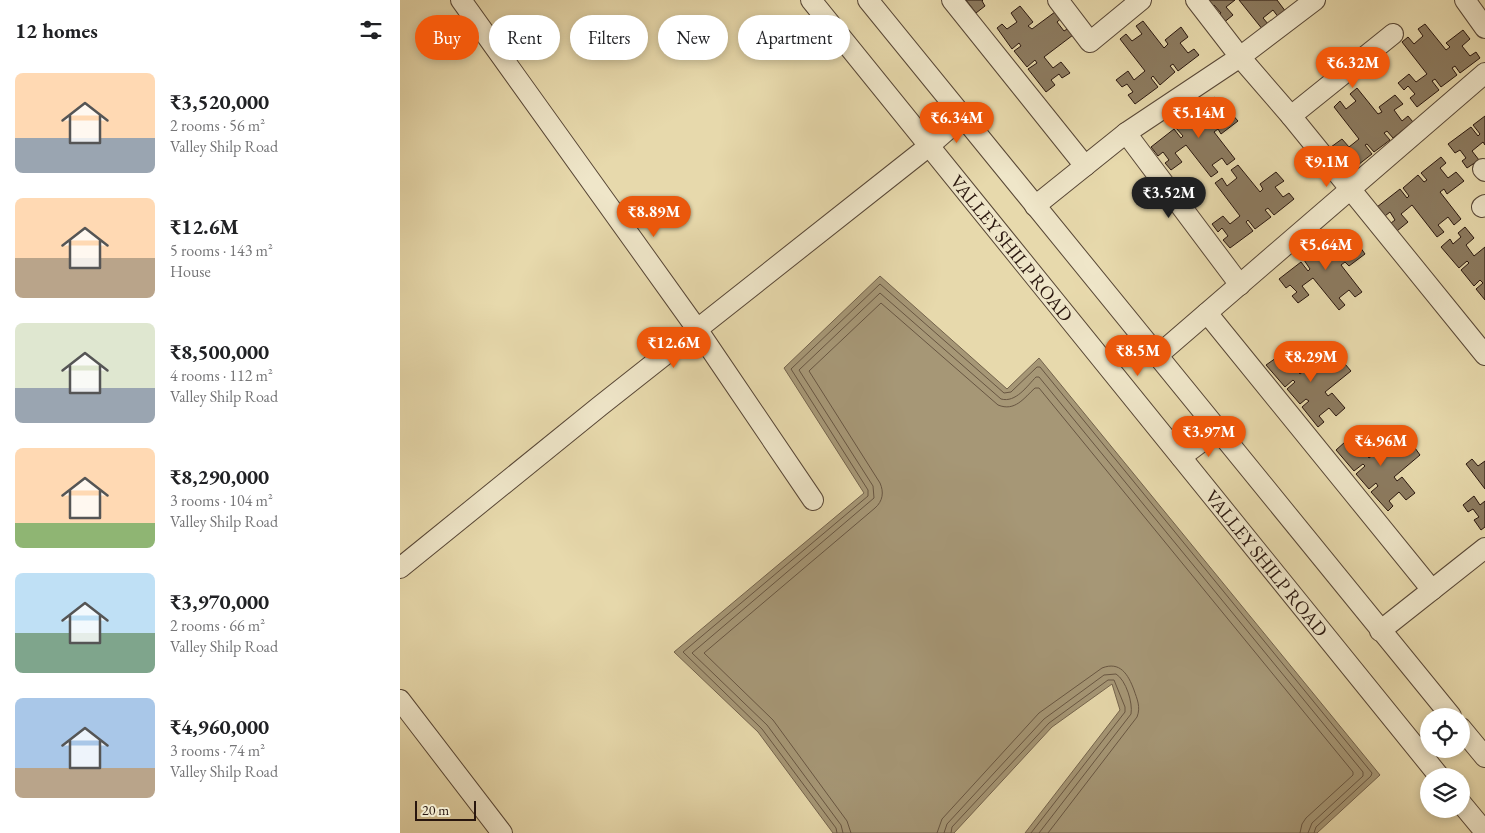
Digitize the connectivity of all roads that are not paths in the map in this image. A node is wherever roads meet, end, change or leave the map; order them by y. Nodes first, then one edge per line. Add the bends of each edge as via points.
1 (461, 0) edge
2 (811, 0) edge
3 (868, 0) edge
4 (952, 0) edge
5 (1058, 0) edge
6 (1140, 0) edge
7 (1196, 0) edge
8 (1315, 0) edge
9 (1465, 0) edge
10 (1485, 28) edge
11 (1393, 34) dead end
12 (1240, 57) junction
13 (1485, 73) edge
14 (962, 116) junction
15 (1291, 116) junction
16 (1126, 133) junction
17 (929, 146) junction
18 (1085, 166) junction
19 (1351, 190) junction
20 (1035, 206) junction
21 (1240, 285) junction
22 (1207, 313) junction
23 (697, 329) junction
24 (1157, 356) junction
25 (1485, 356) edge
26 (1217, 430) junction
27 (1181, 458) junction
28 (813, 500) dead end
29 (1485, 548) edge
30 (400, 568) edge
31 (1432, 590) junction
32 (1380, 631) junction
33 (400, 700) edge
34 (1445, 708) edge
35 (1470, 739) edge
36 (1485, 757) edge
37 (1433, 768) edge
38 (1470, 814) edge
39 (1485, 832) edge
40 (502, 833) edge

1 - 23 street
2 - 17 street, VALLEY SHILP ROAD
3 - 14 street
4 - 18 street
5 - 6 street via 1090,42
7 - 12 street
8 - 12 street
9 - 10 street
11 - 15 street
12 - 15 street
12 - 16 street
13 - 19 street
14 - 17 street
14 - 20 street
15 - 19 street
16 - 18 street
16 - 21 street
17 - 23 street
17 - 27 street, VALLEY SHILP ROAD
18 - 20 street
19 - 21 street
19 - 25 street
20 - 24 street
21 - 22 street
22 - 24 street
22 - 31 street
23 - 28 street
23 - 30 street
24 - 26 street
26 - 27 street
26 - 32 street
27 - 37 street, VALLEY SHILP ROAD
29 - 31 street
31 - 32 street
32 - 34 street
33 - 40 street
35 - 36 street
38 - 39 street

